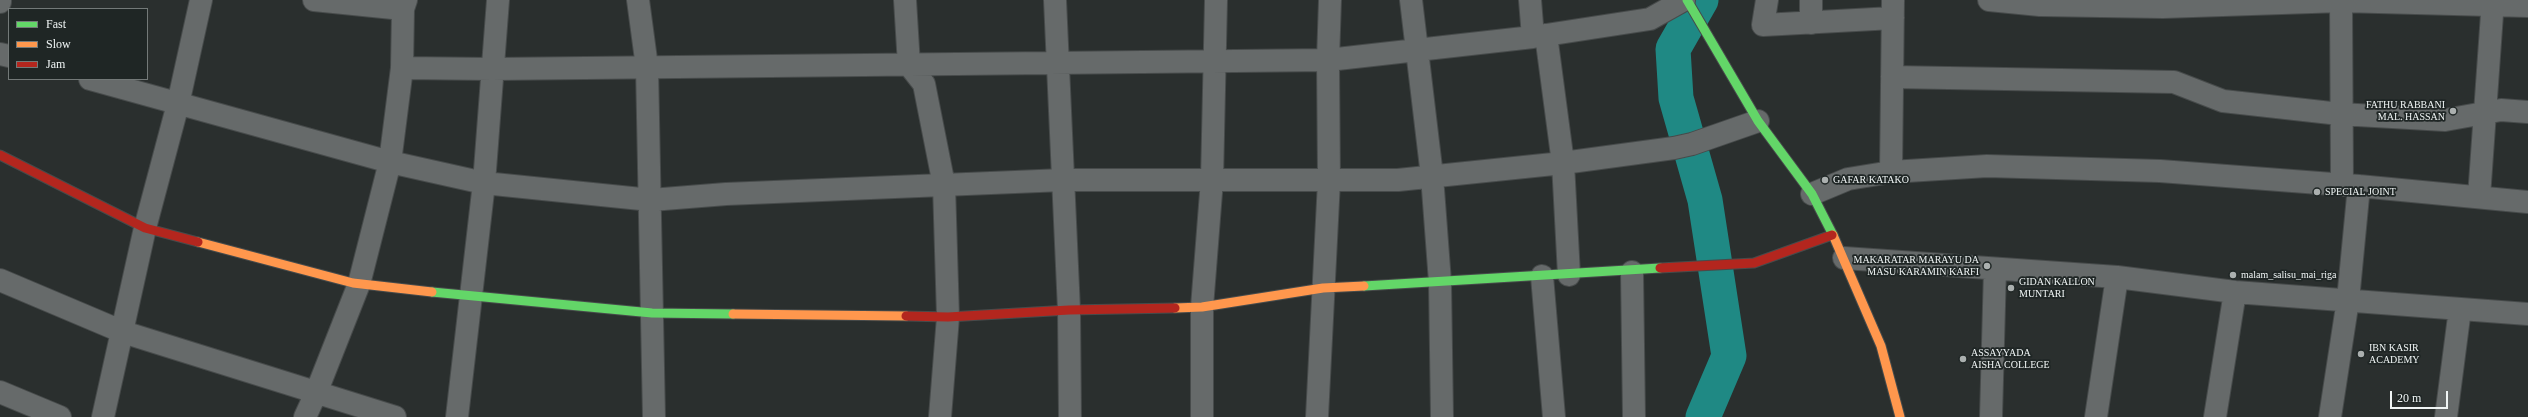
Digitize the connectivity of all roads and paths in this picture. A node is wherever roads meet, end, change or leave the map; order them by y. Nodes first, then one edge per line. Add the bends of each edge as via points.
1 (201, 0) edge
2 (314, 0) edge
3 (498, 0) edge
4 (638, 0) edge
5 (905, 0) edge
6 (1055, 0) edge
7 (1216, 0) edge
8 (1330, 0) edge
9 (1411, 0) edge
10 (1530, 0) edge
11 (1767, 0) edge
12 (1811, 0) edge
13 (1989, 0) edge
14 (2341, 1) edge
15 (2493, 2) edge
16 (404, 5) edge
17 (1689, 5) edge
18 (2528, 6) edge
19 (1893, 9) edge
20 (1811, 23) junction
21 (1540, 36) junction
22 (1417, 50) junction
23 (1328, 60) junction
24 (1216, 61) junction
25 (1057, 63) junction
26 (909, 65) junction
27 (647, 67) junction
28 (402, 68) junction
29 (492, 69) junction
30 (1892, 77) junction
31 (94, 80) edge
32 (178, 104) junction
33 (2528, 112) edge
34 (2485, 113) junction
35 (2340, 114) junction
36 (1758, 121) junction
37 (0, 155) edge
38 (390, 162) junction
39 (1563, 163) junction
40 (1891, 172) junction
41 (1432, 176) junction
42 (1063, 180) junction
43 (1212, 180) junction
44 (1329, 181) junction
45 (484, 183) junction
46 (944, 185) junction
47 (2350, 185) junction
48 (1812, 194) junction
49 (2479, 197) junction
50 (651, 200) junction
51 (2528, 202) edge
52 (145, 228) junction
53 (1832, 235) junction
54 (1844, 258) junction
55 (1995, 269) junction
56 (1632, 272) junction
57 (1569, 275) junction
58 (1542, 276) junction
59 (2117, 277) junction
60 (0, 280) edge
61 (1440, 282) junction
62 (359, 284) junction
63 (1323, 288) junction
64 (2235, 292) junction
65 (470, 296) junction
66 (2348, 300) junction
67 (1202, 307) junction
68 (2460, 309) junction
69 (1069, 310) junction
70 (652, 313) junction
71 (2528, 314) edge
72 (948, 317) junction
73 (123, 332) junction
74 (0, 392) edge
75 (316, 393) junction
76 (60, 417) edge
77 (103, 417) edge
78 (304, 417) edge
79 (395, 417) edge
80 (457, 417) edge
81 (654, 417) edge
82 (940, 417) edge
83 (1070, 417) edge
84 (1202, 417) edge
85 (1317, 417) edge
86 (1442, 417) edge
87 (1554, 417) edge
88 (1634, 417) edge
89 (1900, 417) edge
90 (1991, 417) edge
91 (2096, 417) edge
92 (2215, 417) edge
93 (2330, 417) edge
94 (2446, 417) edge

1 - 32 street
2 - 16 street
3 - 29 street
4 - 27 street
5 - 26 street
6 - 25 street
7 - 24 street
8 - 23 street
9 - 22 street
10 - 21 street
11 - 20 street via 1763,25
12 - 20 street
13 - 14 street via 2040,5 2164,7
14 - 15 street
14 - 35 street
15 - 18 street
15 - 34 street
16 - 28 street
17 - 21 street via 1650,19
17 - 36 street
19 - 20 street
19 - 30 street
21 - 22 street
21 - 39 street
22 - 23 street
22 - 41 street
23 - 24 street
23 - 44 street
24 - 25 street
24 - 43 street
25 - 26 street
25 - 42 street
26 - 27 street
26 - 46 street via 924,84
27 - 29 street
27 - 50 street
28 - 29 street
28 - 38 street
29 - 45 street
30 - 35 street via 2174,82 2223,101
30 - 40 street
31 - 32 street
32 - 38 street
32 - 52 street
33 - 34 street via 2501,110
34 - 35 street via 2445,120
34 - 49 street
35 - 47 street
36 - 39 street via 1683,146
36 - 48 street
37 - 52 street
38 - 45 street
38 - 62 street
39 - 41 street
39 - 57 street
40 - 47 street via 1987,166 2160,171
40 - 48 street via 1848,179
41 - 44 street via 1398,180
41 - 61 street
42 - 43 street
42 - 46 street
42 - 69 street
43 - 44 street
43 - 67 street
44 - 63 street
45 - 50 street
45 - 65 street
46 - 50 street via 726,194
46 - 72 street
47 - 49 street
47 - 66 street
48 - 53 street
49 - 51 street
50 - 70 street
52 - 62 street
52 - 73 street
53 - 54 street
53 - 56 street via 1754,263
54 - 55 street
54 - 89 street via 1881,346
55 - 59 street
55 - 90 street
56 - 57 street
56 - 88 street
57 - 58 street
58 - 61 street
58 - 87 street
59 - 64 street
59 - 91 street
60 - 73 street
61 - 63 street
61 - 86 street
62 - 65 street
62 - 75 street
63 - 67 street
63 - 85 street
64 - 66 street
64 - 92 street
65 - 70 street
65 - 80 street
66 - 68 street
66 - 93 street
67 - 69 street
67 - 84 street
68 - 71 street
68 - 94 street
69 - 72 street
69 - 83 street
70 - 72 street
70 - 81 street
72 - 82 street
73 - 75 street
73 - 77 street
74 - 76 street
75 - 78 street
75 - 79 street

